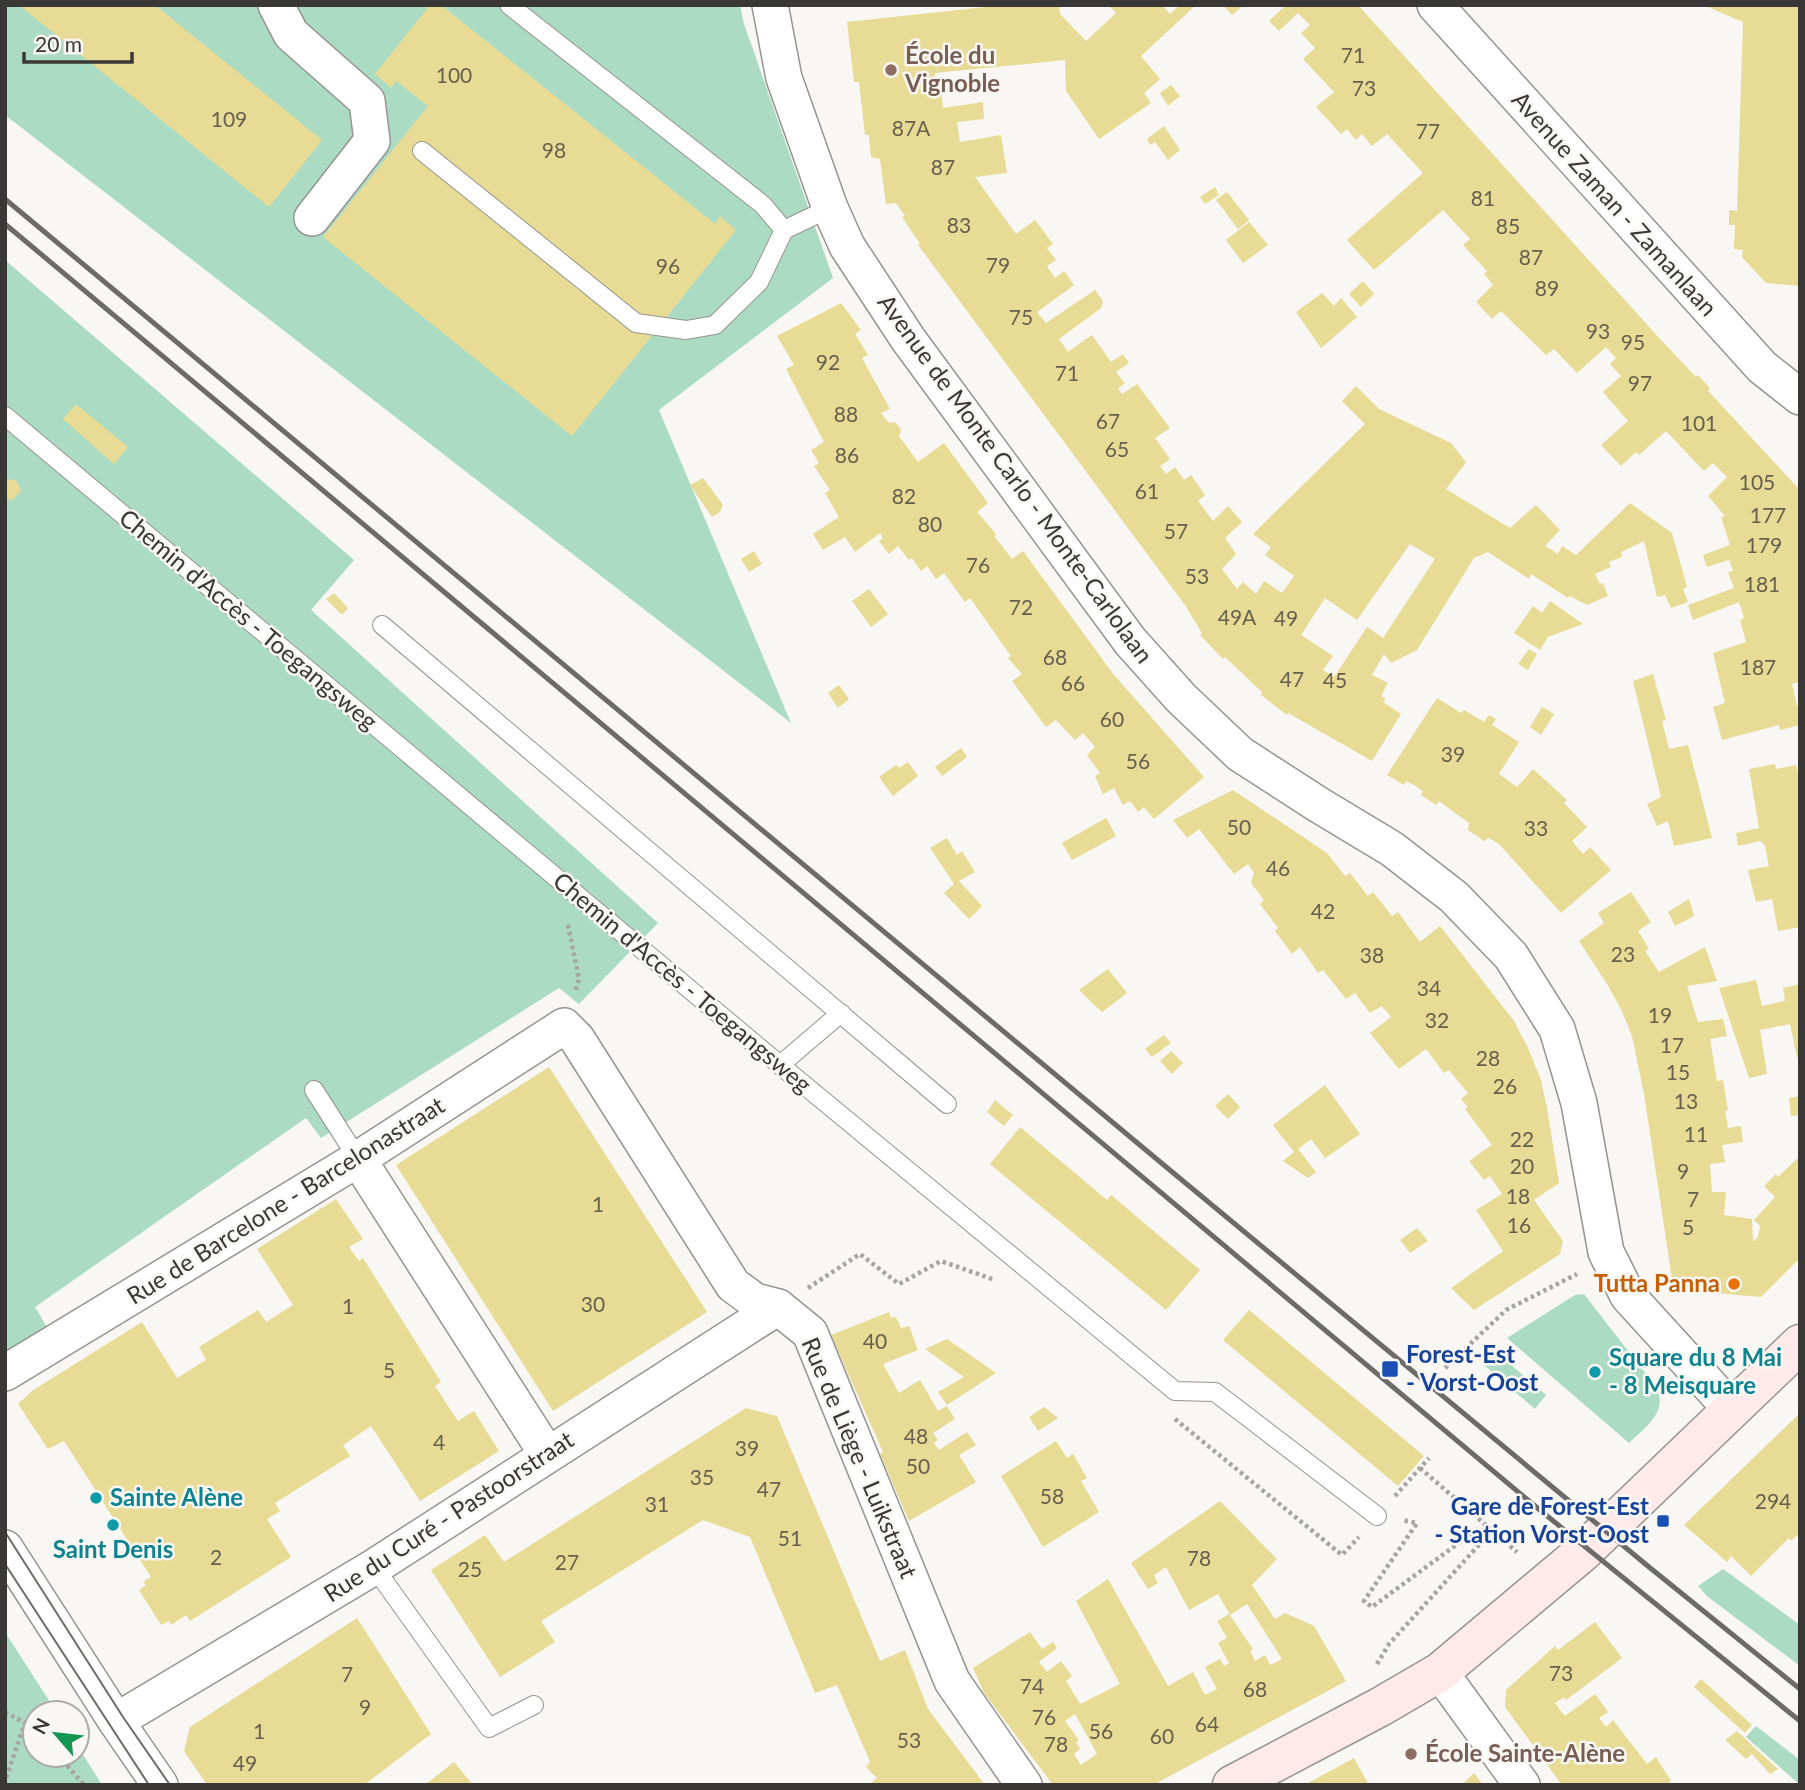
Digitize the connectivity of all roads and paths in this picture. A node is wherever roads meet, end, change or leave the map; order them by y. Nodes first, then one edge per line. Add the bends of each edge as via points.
1 (276, 5) edge
2 (509, 5) edge
3 (770, 5) edge
4 (1435, 5) edge
5 (422, 151) dead end
6 (830, 208) junction
7 (312, 218) dead end
8 (783, 230) junction
9 (1800, 397) edge
10 (5, 416) edge
11 (382, 625) dead end
12 (568, 922) dead end
13 (841, 1013) junction
14 (564, 1026) junction
15 (779, 1065) junction
16 (314, 1090) dead end
17 (947, 1104) dead end
18 (358, 1159) junction
19 (1606, 1252) junction
20 (1000, 1281) dead end
21 (778, 1307) junction
22 (1800, 1344) edge
23 (1445, 1368) dead end
24 (5, 1373) edge
25 (1731, 1410) junction
26 (1171, 1416) dead end
27 (547, 1454) junction
28 (1429, 1458) dead end
29 (1420, 1468) junction
30 (1377, 1516) junction
31 (5, 1548) edge
32 (1517, 1552) dead end
33 (374, 1567) junction
34 (1440, 1672) junction
35 (1371, 1673) dead end
36 (534, 1705) dead end
37 (5, 1712) edge
38 (21, 1721) edge
39 (116, 1721) junction
40 (21, 1735) edge
41 (70, 1769) edge
42 (5, 1781) edge
43 (83, 1785) edge
44 (160, 1785) edge
45 (1024, 1785) edge
46 (1232, 1785) edge
47 (1522, 1785) edge

1 - 7 street via 291,34 367,101 372,141
2 - 8 lane via 763,205
3 - 6 street, Avenue de Monte Carlo - Monte-Carlolaan via 784,78
4 - 9 street, Avenue Zaman - Zamanlaan via 1762,367
5 - 8 lane via 636,323 686,330 715,325 759,282
6 - 8 lane
6 - 19 street, Avenue de Monte Carlo - Monte-Carlolaan via 848,246 908,339 1129,641 1240,754 1392,849 1454,897 1511,957 1557,1029 1579,1103
10 - 15 lane, Chemin d'Accès - Toegangsweg
11 - 13 lane
12 - 14 path via 579,979
13 - 15 lane
13 - 17 lane
14 - 18 street, Rue de Barcelone - Barcelonastraat
14 - 21 street, Rue de Liège - Luikstraat via 577,1039 733,1285 755,1301
15 - 30 lane, Chemin d'Accès - Toegangsweg via 1175,1391 1215,1392
16 - 18 lane
18 - 24 street, Rue de Barcelone - Barcelonastraat
18 - 27 street
19 - 23 path via 1580,1272 1506,1310
19 - 25 street, Avenue de Monte Carlo - Monte-Carlolaan via 1628,1296
20 - 21 path via 942,1261 899,1284 860,1254
21 - 27 street, Rue du Curé - Pastoorstraat
21 - 45 street, Rue de Liège - Luikstraat via 810,1333 952,1681
22 - 25 street
25 - 34 street via 1583,1552
26 - 30 path via 1342,1555
27 - 33 street, Rue du Curé - Pastoorstraat
28 - 29 path
29 - 30 path
29 - 32 path
30 - 35 path via 1417,1523 1364,1601 1372,1607 1479,1528 1487,1536 1389,1644
31 - 39 street
33 - 36 lane via 489,1728
33 - 39 street, Rue du Curé - Pastoorstraat
34 - 46 street
34 - 47 street
37 - 38 path
39 - 44 street
40 - 42 path
41 - 43 path

